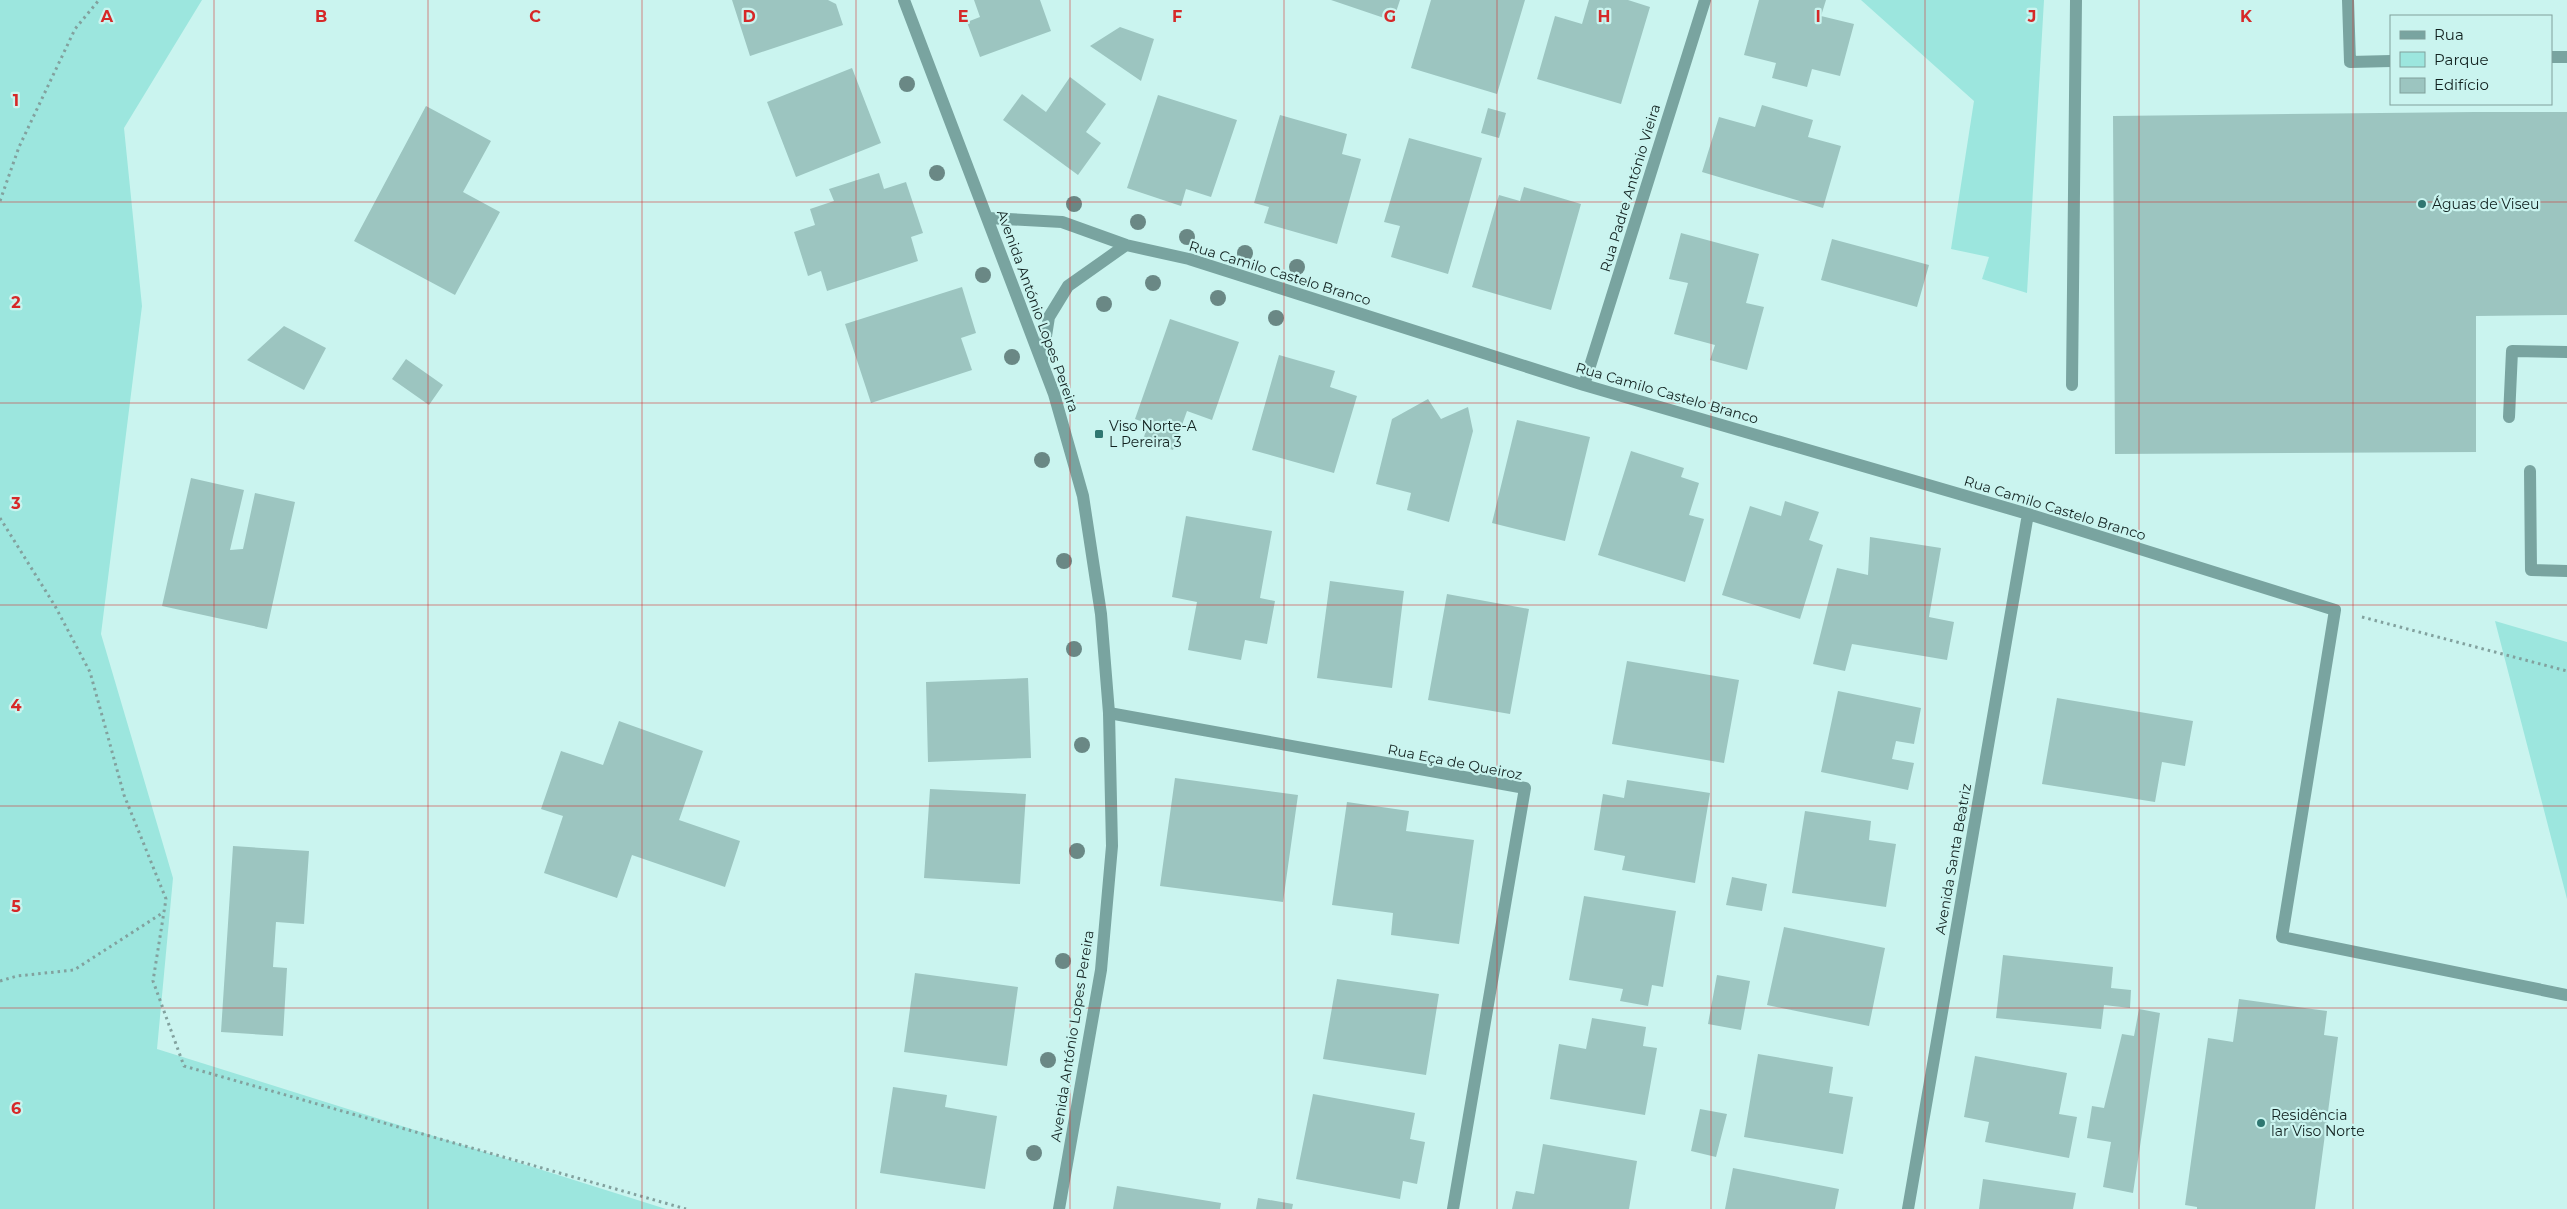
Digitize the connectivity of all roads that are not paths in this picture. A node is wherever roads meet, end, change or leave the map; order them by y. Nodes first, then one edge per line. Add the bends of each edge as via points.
1 (904, 0) edge
2 (1705, 0) edge
3 (2076, 0) edge
4 (2348, 0) edge
5 (2567, 56) edge
6 (2552, 57) edge
7 (2390, 61) edge
8 (988, 218) junction
9 (1126, 245) junction
10 (2567, 352) edge
11 (1042, 361) junction
12 (1584, 385) junction
13 (2072, 385) dead end
14 (2509, 417) dead end
15 (2530, 471) dead end
16 (2028, 514) junction
17 (2567, 571) edge
18 (1109, 713) junction
19 (2567, 995) edge
20 (1059, 1209) edge
21 (1453, 1209) edge
22 (1908, 1209) edge

1 - 8 street, Avenida António Lopes Pereira
2 - 12 street, Rua Padre António Vieira
3 - 13 street
4 - 7 street via 2350,62
5 - 6 street
8 - 9 street, Rua Camilo Castelo Branco via 1062,222
8 - 11 street, Avenida António Lopes Pereira
9 - 11 street via 1068,286 1050,317
9 - 12 street, Rua Camilo Castelo Branco via 1189,259
10 - 14 street via 2512,351
11 - 18 street, Avenida António Lopes Pereira via 1083,496 1101,614
12 - 16 street, Rua Camilo Castelo Branco
15 - 17 street via 2531,570
16 - 19 street, Rua Camilo Castelo Branco via 2334,610 2282,937
16 - 22 street, Avenida Santa Beatriz
18 - 20 street, Avenida António Lopes Pereira via 1112,846 1101,970
18 - 21 street, Rua Eça de Queiroz via 1525,788

